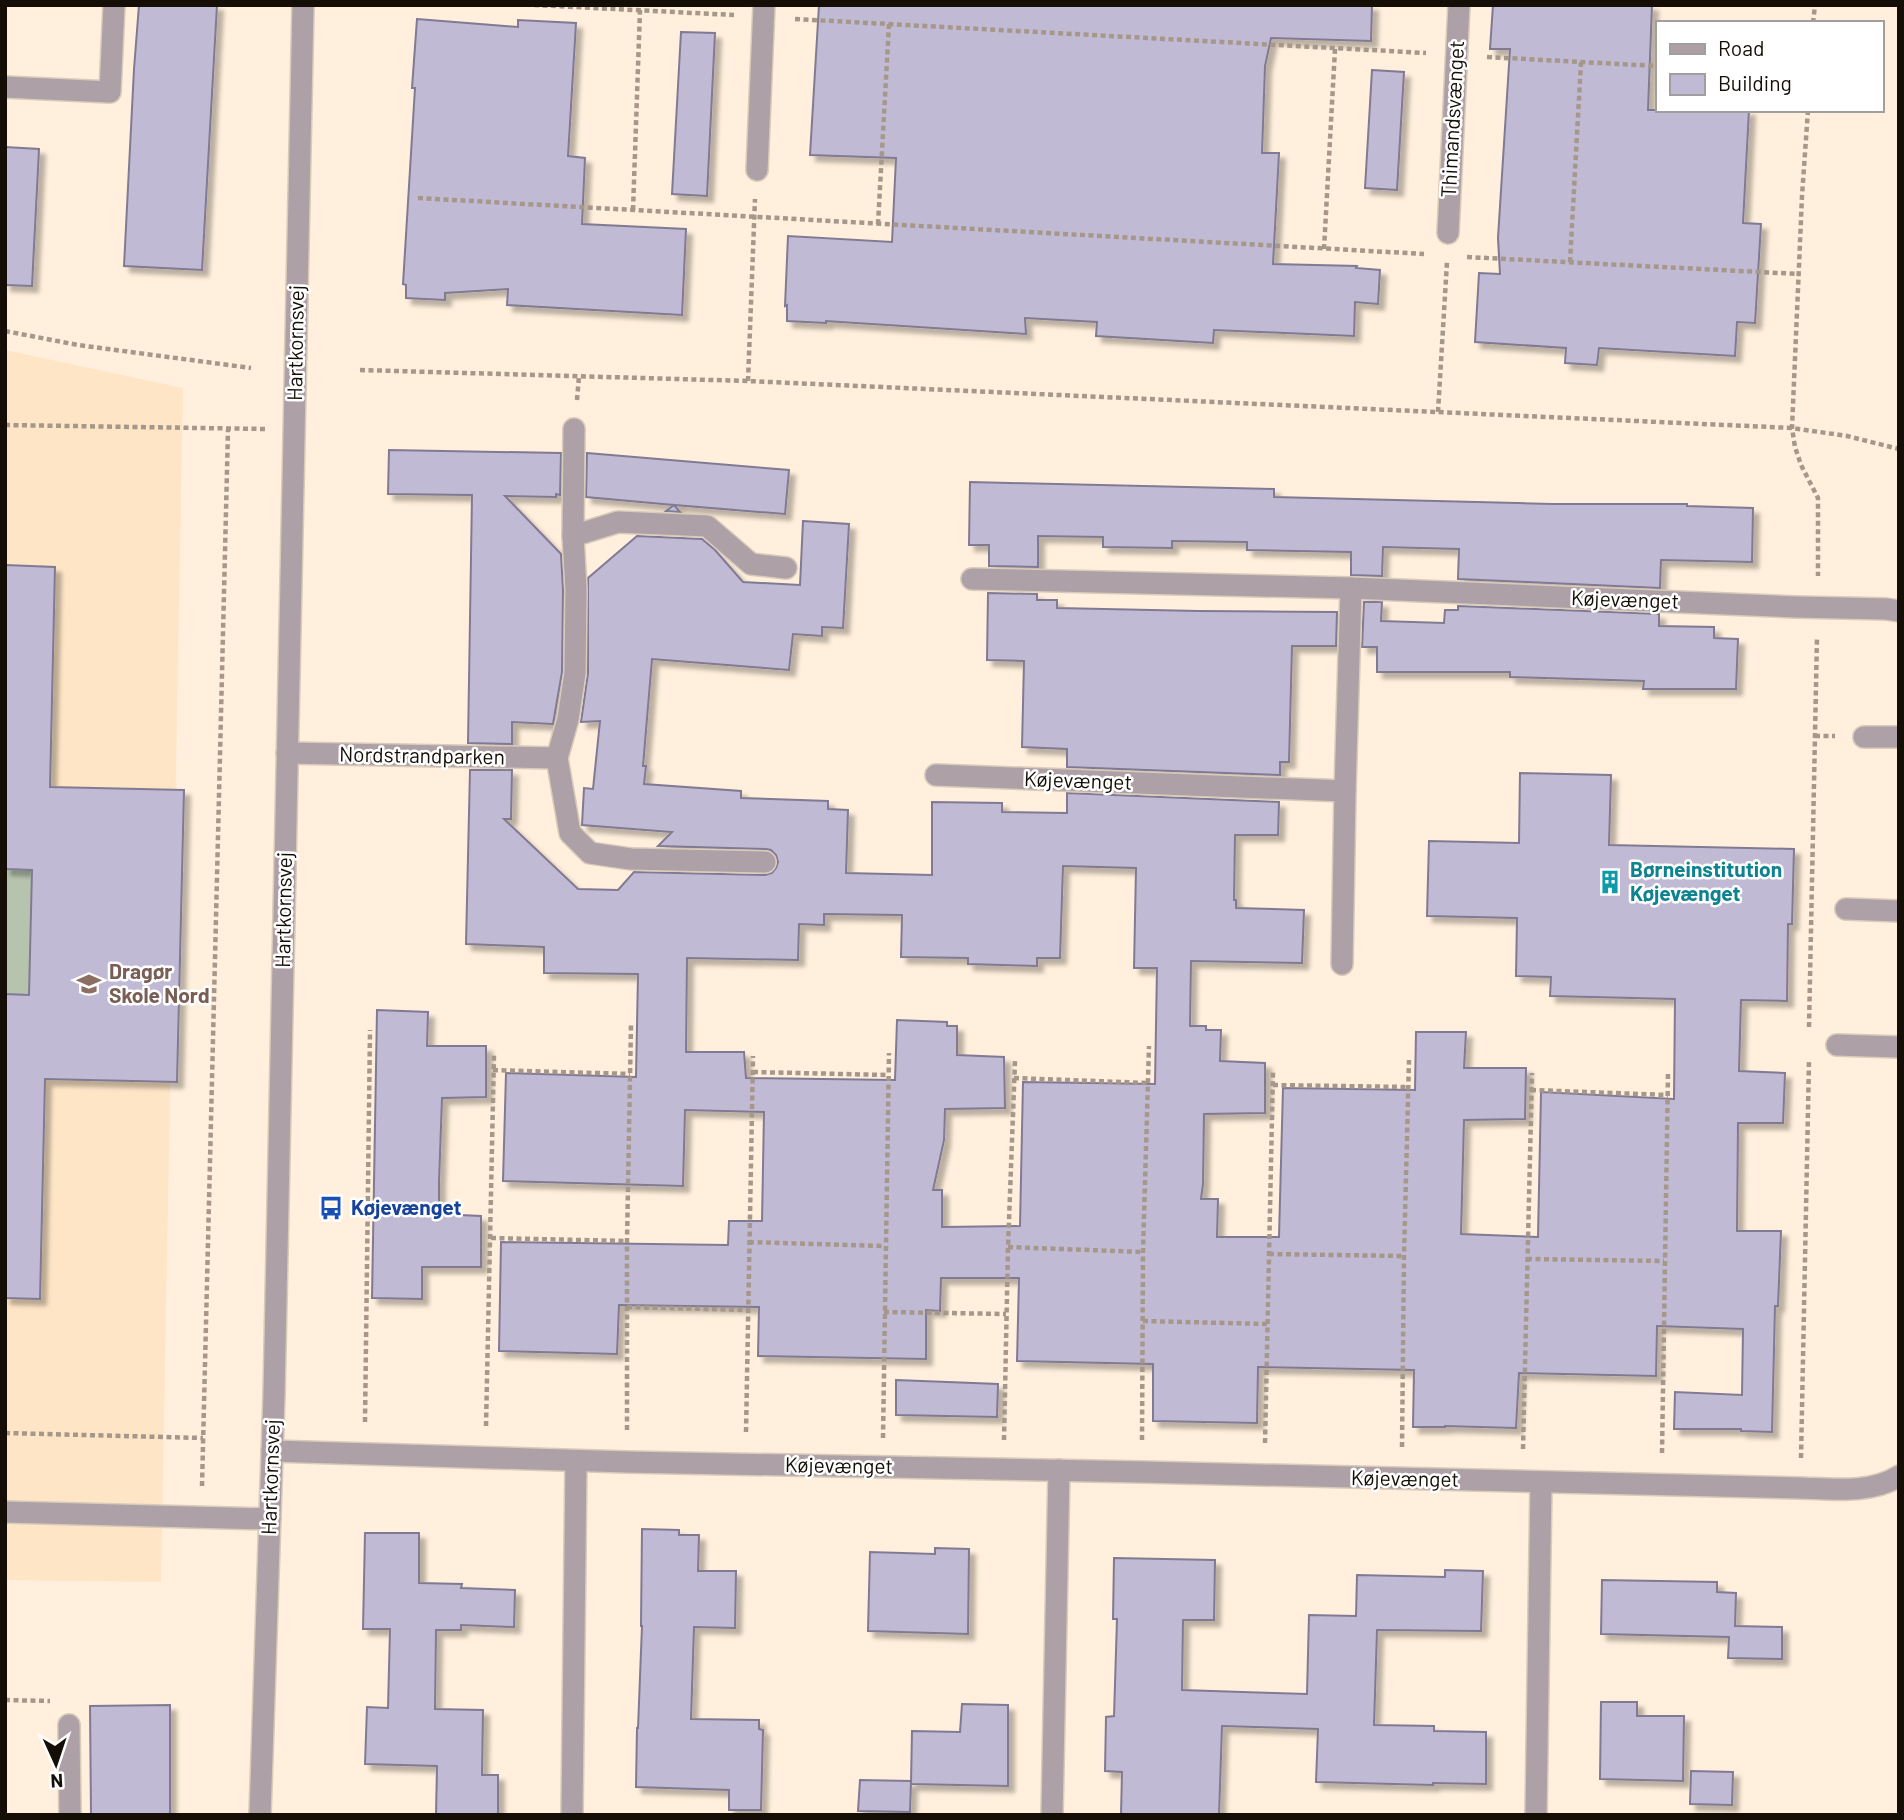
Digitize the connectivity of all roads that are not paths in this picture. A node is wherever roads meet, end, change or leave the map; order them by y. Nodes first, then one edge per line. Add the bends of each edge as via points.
1 (114, 5) edge
2 (303, 5) edge
3 (1459, 5) edge
4 (764, 11) edge
5 (5, 87) edge
6 (757, 170) road end
7 (1448, 233) road end
8 (574, 429) dead end
9 (573, 536) junction
10 (786, 568) dead end
11 (972, 579) dead end
12 (1351, 588) junction
13 (1899, 611) edge
14 (1864, 737) dead end
15 (1899, 737) edge
16 (287, 753) junction
17 (557, 758) junction
18 (936, 775) dead end
19 (1345, 791) junction
20 (765, 862) dead end
21 (1846, 909) dead end
22 (1899, 911) edge
23 (1342, 964) dead end
24 (1837, 1045) dead end
25 (1899, 1047) edge
26 (272, 1451) junction
27 (576, 1461) junction
28 (1059, 1471) junction
29 (1899, 1476) edge
30 (1532, 1482) junction
31 (5, 1512) edge
32 (270, 1519) junction
33 (69, 1725) dead end
34 (70, 1815) edge
35 (260, 1815) edge
36 (572, 1815) edge
37 (1052, 1815) edge
38 (1536, 1815) edge

1 - 5 street via 110,92
2 - 16 street, Hartkornsvej
3 - 7 street, Thimandsvænget
4 - 6 street
8 - 9 street
9 - 10 street via 618,522 707,526 751,564
9 - 17 street via 575,673
11 - 12 street, Køjevænget
12 - 13 street, Køjevænget
12 - 19 street
14 - 15 street
16 - 17 street, Nordstrandparken
16 - 26 street, Hartkornsvej
17 - 20 street via 570,833 590,853 631,859
18 - 19 street, Køjevænget
19 - 23 street
21 - 22 street
24 - 25 street
26 - 27 street, Køjevænget
26 - 32 street, Hartkornsvej
27 - 28 street, Køjevænget
27 - 36 street
28 - 30 street, Køjevænget
28 - 37 street
29 - 30 street, Køjevænget via 1888,1483 1851,1489
30 - 38 street
31 - 32 street
32 - 35 street, Hartkornsvej
33 - 34 street

